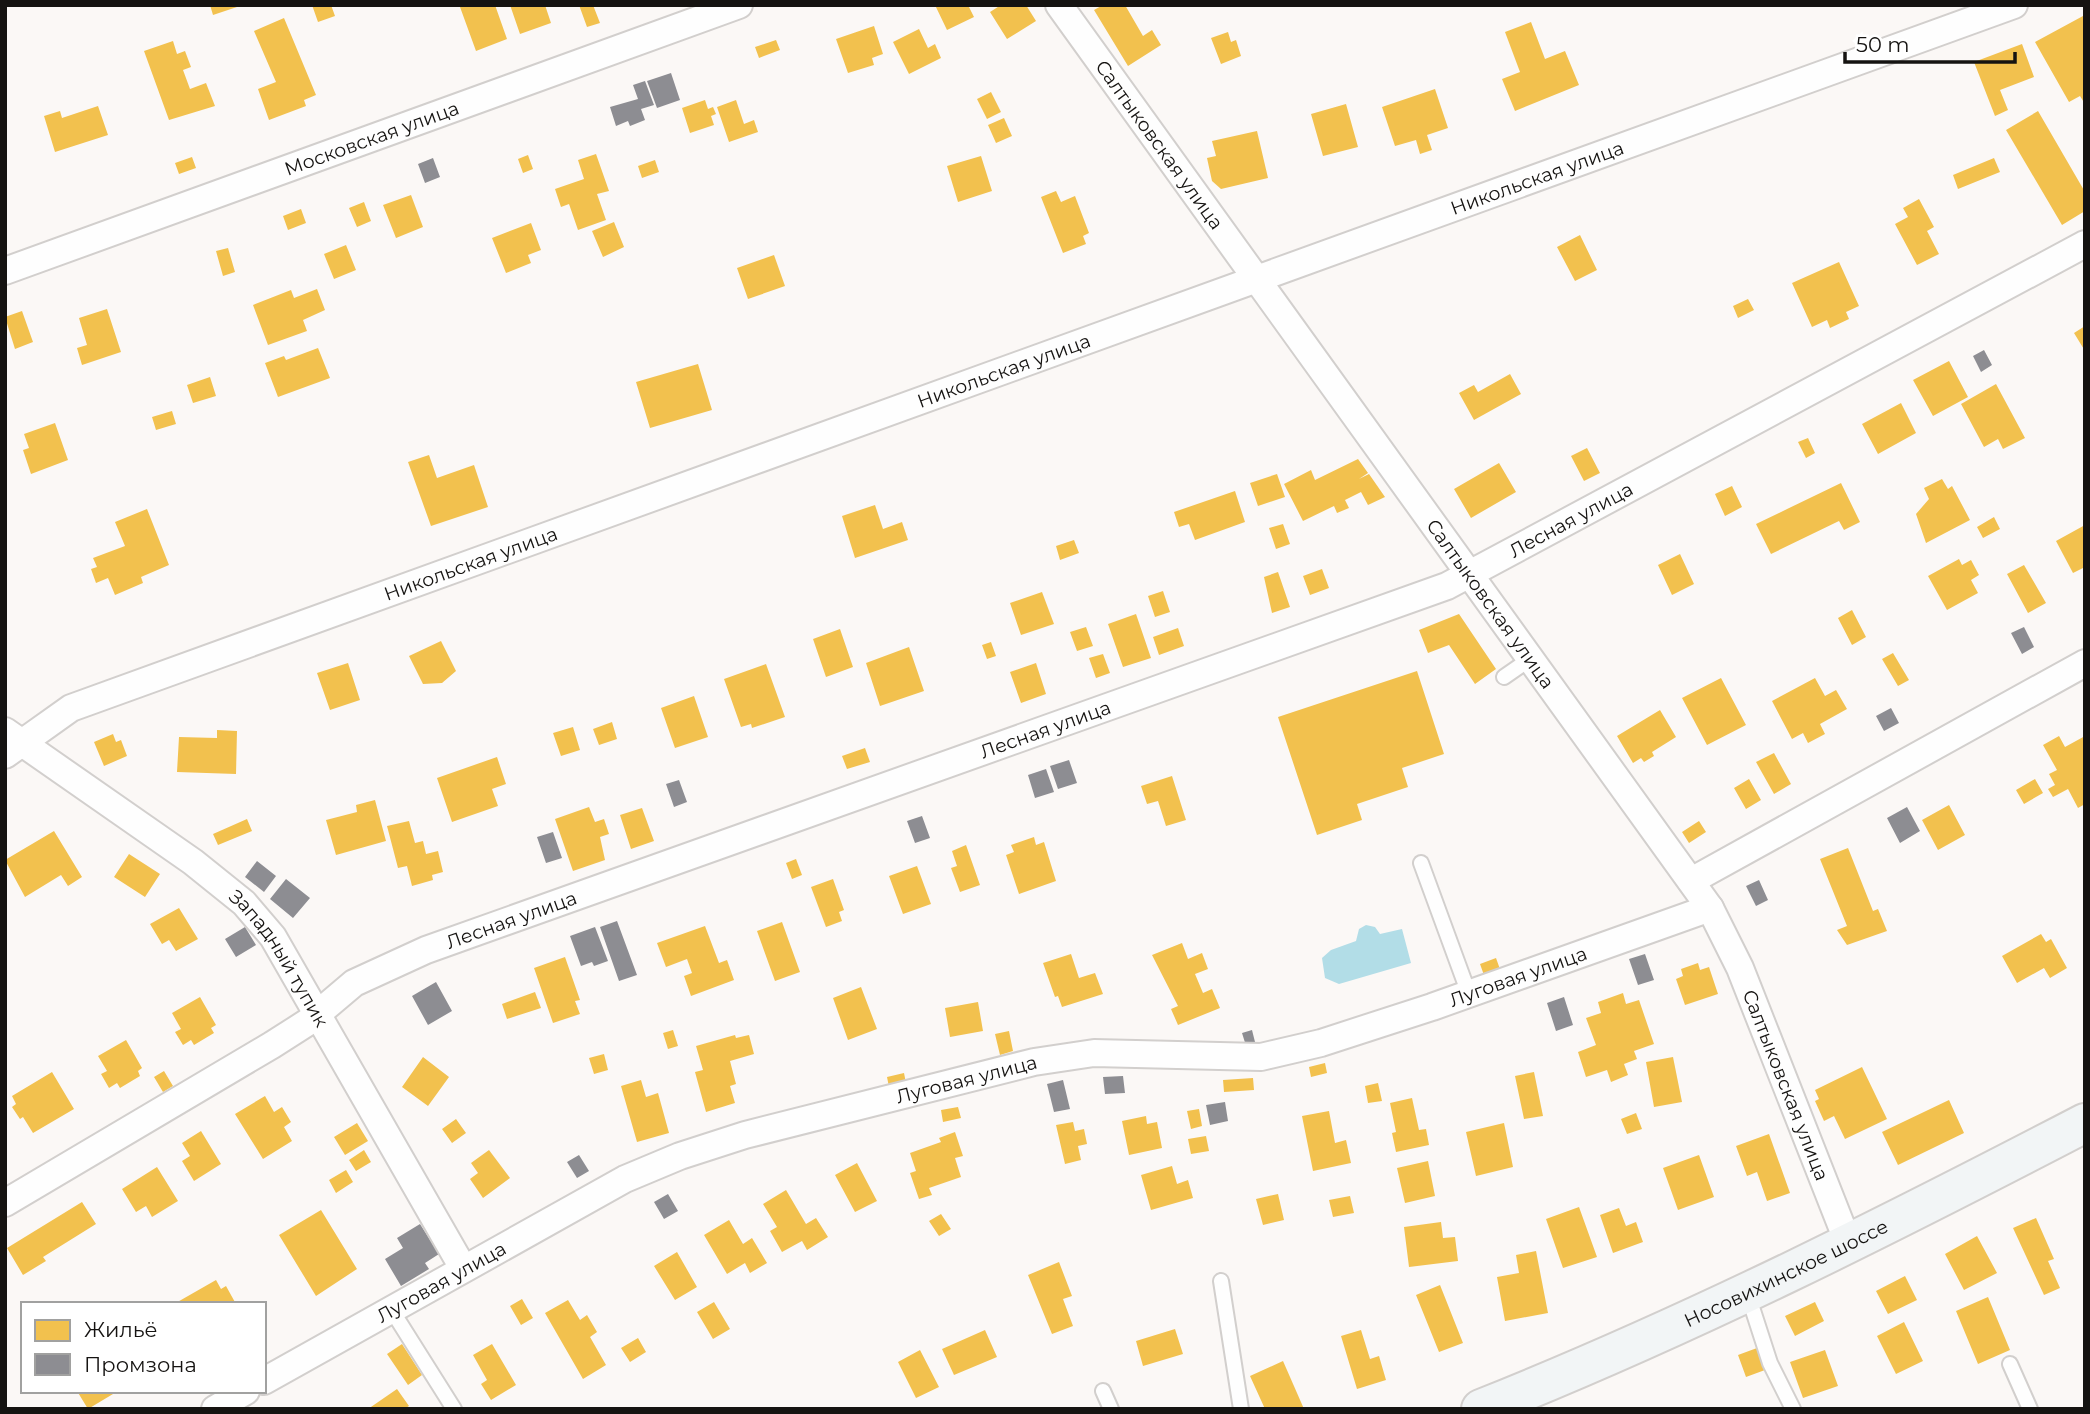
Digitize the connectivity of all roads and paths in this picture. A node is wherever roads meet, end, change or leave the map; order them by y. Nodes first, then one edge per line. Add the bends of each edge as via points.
1 (739, 5) edge
2 (1059, 5) edge
3 (2014, 5) edge
4 (2085, 244) edge
5 (5, 271) edge
6 (1257, 279) junction
7 (1470, 575) junction
8 (1530, 659) junction
9 (2085, 663) edge
10 (1504, 677) dead end
11 (11, 743) edge
12 (1421, 863) dead end
13 (1691, 881) junction
14 (1710, 908) junction
15 (1469, 994) junction
16 (317, 1014) junction
17 (2085, 1123) edge
18 (5, 1203) edge
19 (1849, 1245) junction
20 (463, 1268) junction
21 (1222, 1281) dead end
22 (1747, 1294) junction
23 (391, 1309) junction
24 (2010, 1364) dead end
25 (266, 1380) edge
26 (1103, 1391) dead end
27 (243, 1393) edge
28 (215, 1409) edge
29 (454, 1409) edge
30 (1111, 1409) edge
31 (1241, 1409) edge
32 (1481, 1409) edge
33 (1793, 1409) edge
34 (2030, 1409) edge

1 - 5 street, Московская улица
2 - 6 street, Салтыковская улица
3 - 6 street, Никольская улица
4 - 7 street, Лесная улица
6 - 7 street, Салтыковская улица
6 - 11 street, Никольская улица via 71,708
7 - 8 street, Салтыковская улица
7 - 16 street, Лесная улица via 426,950 354,983
8 - 10 lane
8 - 13 street, Салтыковская улица
9 - 13 street
11 - 16 street, Западный тупик via 193,862 244,903 273,937
12 - 15 lane
13 - 14 street, Салтыковская улица
14 - 15 street, Луговая улица
14 - 19 street, Салтыковская улица via 1740,968
15 - 20 street, Луговая улица via 1321,1043 1261,1057 1094,1052 1034,1062 745,1136 625,1179
16 - 18 street, Лесная улица
16 - 20 street, Западный тупик
17 - 19 main road, Носовихинское шоссе
19 - 22 main road, Носовихинское шоссе
20 - 23 street, Луговая улица
21 - 31 lane
22 - 32 main road, Носовихинское шоссе
22 - 33 lane via 1770,1363
23 - 25 street, Луговая улица
23 - 29 lane
24 - 34 lane
26 - 30 lane
27 - 28 street

